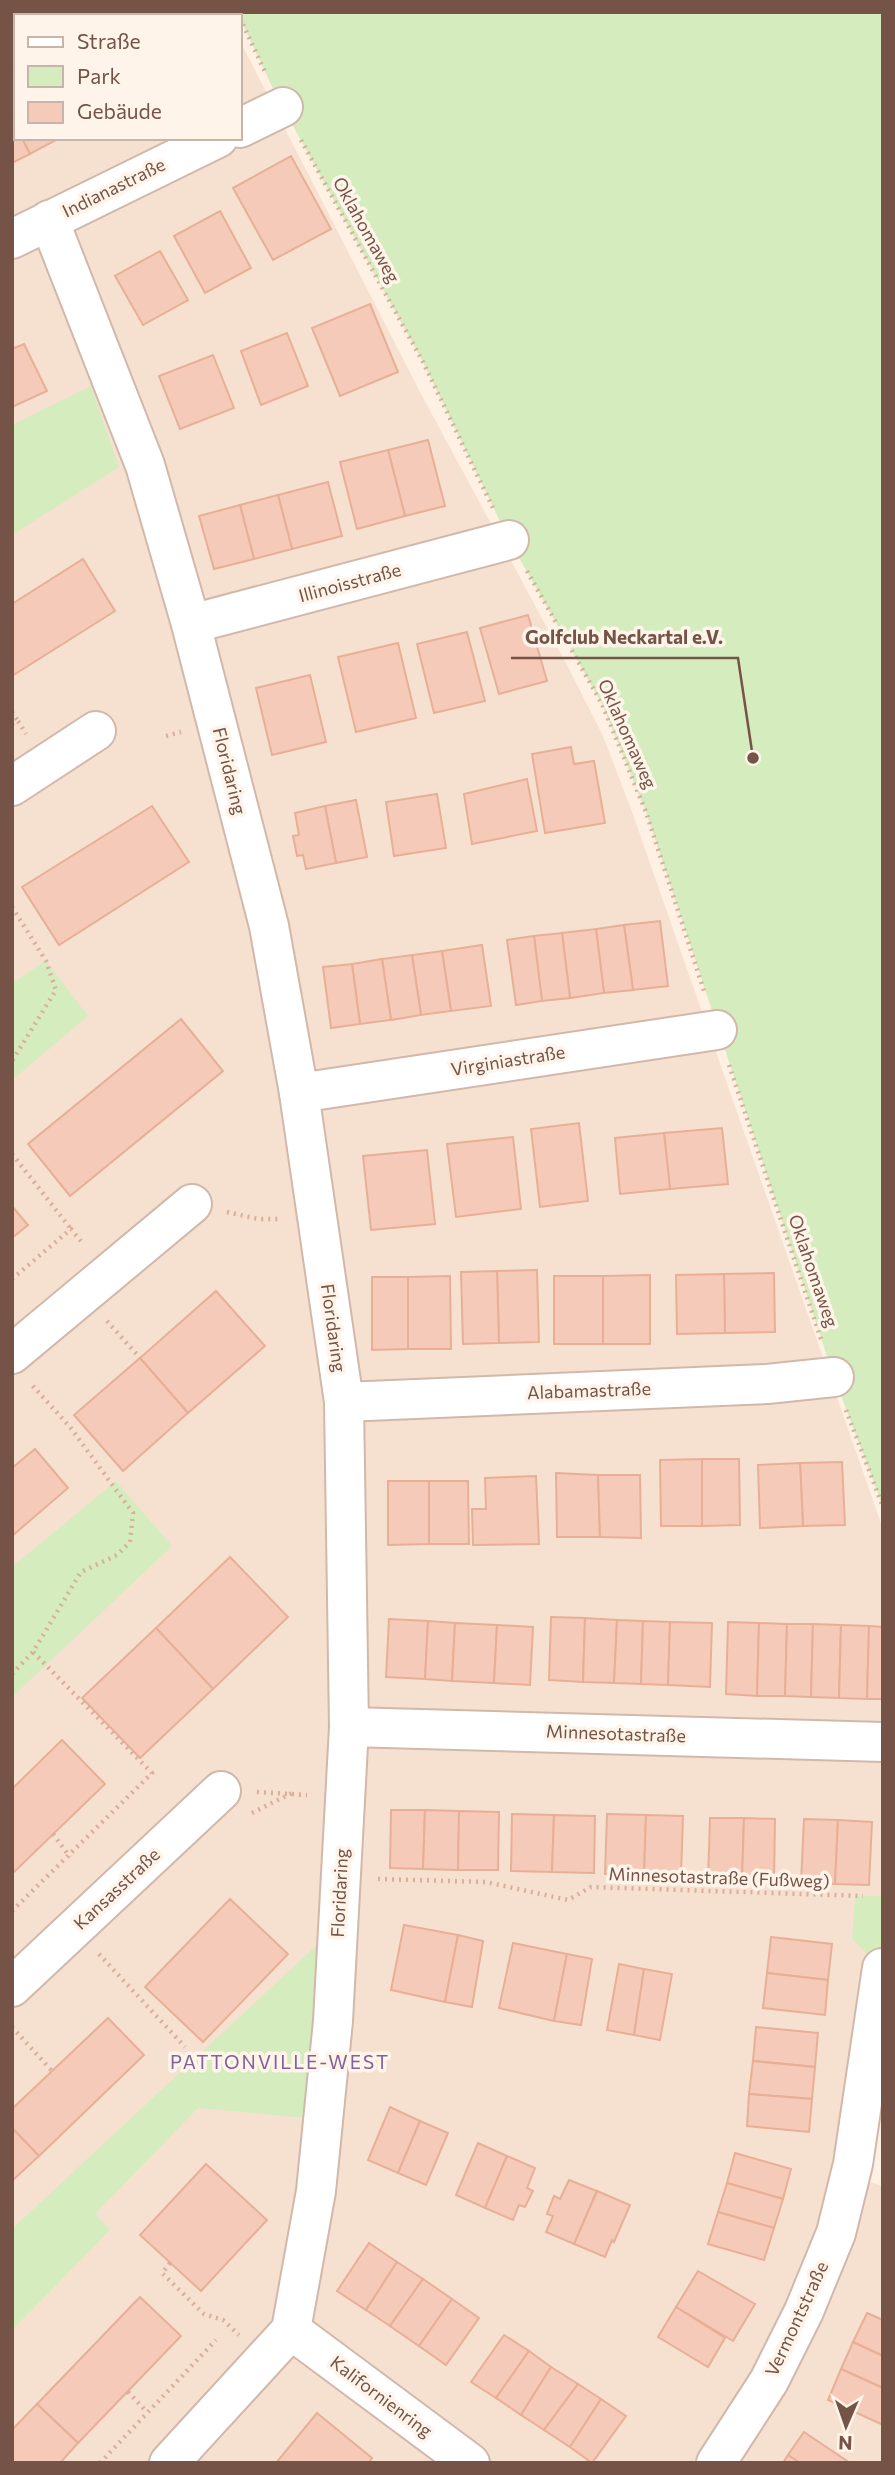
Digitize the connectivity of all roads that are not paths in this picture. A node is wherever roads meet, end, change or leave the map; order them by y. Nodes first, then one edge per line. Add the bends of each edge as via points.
1 (282, 107) road end
2 (242, 127) edge
3 (214, 140) edge
4 (48, 220) junction
5 (12, 239) edge
6 (509, 540) road end
7 (191, 624) junction
8 (96, 731) dead end
9 (12, 786) edge
10 (717, 1030) road end
11 (299, 1093) junction
12 (192, 1204) dead end
13 (18, 1365) edge
14 (834, 1377) road end
15 (344, 1402) junction
16 (349, 1727) junction
17 (883, 1742) edge
18 (221, 1791) dead end
19 (882, 1968) edge
20 (12, 1987) edge
21 (868, 2167) edge
22 (291, 2330) junction
23 (169, 2463) edge
24 (470, 2463) edge
25 (716, 2463) edge

1 - 2 street
3 - 4 street, Indianastraße
4 - 5 street
4 - 7 street, Floridaring via 145,465
6 - 7 street, Illinoisstraße
7 - 11 street, Floridaring via 268,926
8 - 9 street
10 - 11 street, Virginiastraße
11 - 15 street, Floridaring
12 - 13 street via 96,1284
14 - 15 street, Alabamastraße via 768,1384
15 - 16 street, Floridaring
16 - 17 street, Minnesotastraße
16 - 22 street, Floridaring via 331,2034 316,2191
18 - 20 street, Kansasstraße
19 - 21 street, Vermontstraße
21 - 25 street, Vermontstraße via 769,2381
22 - 23 street
22 - 24 street, Kalifornienring

